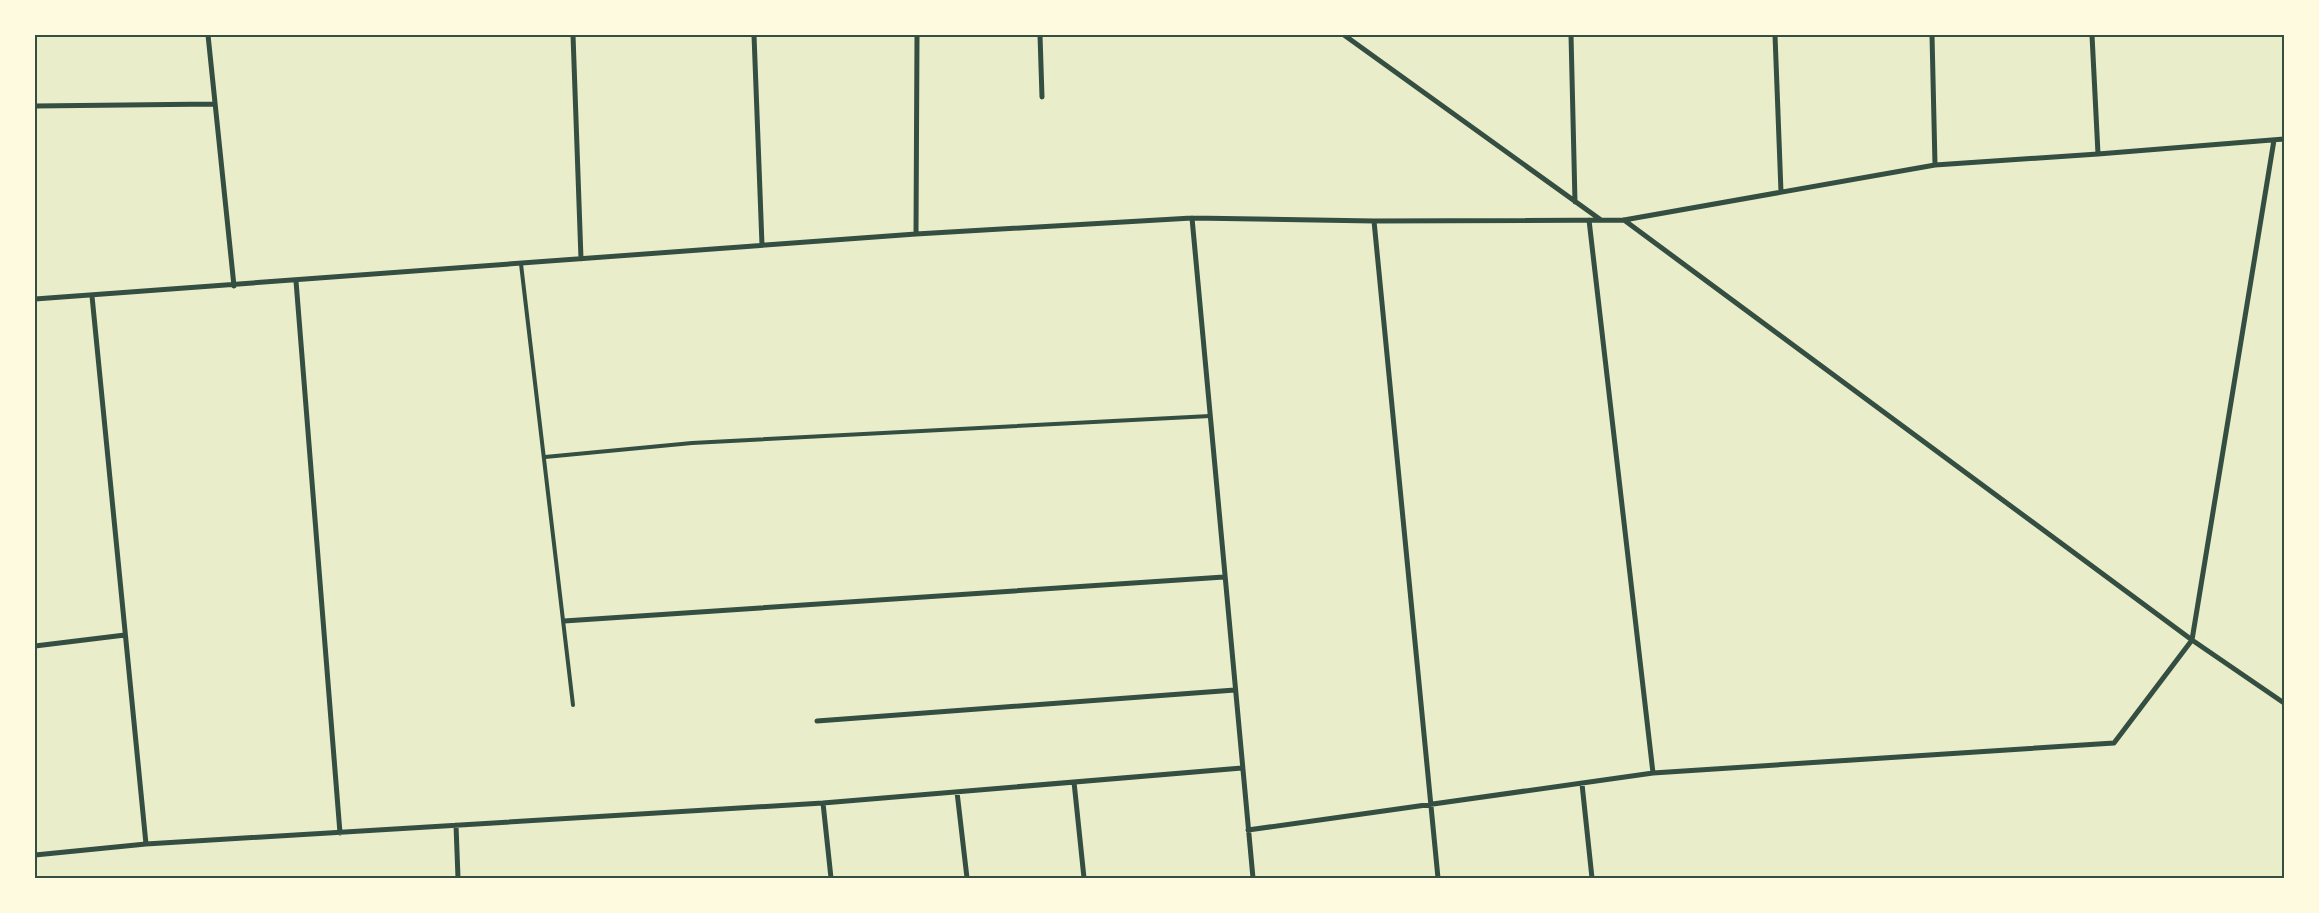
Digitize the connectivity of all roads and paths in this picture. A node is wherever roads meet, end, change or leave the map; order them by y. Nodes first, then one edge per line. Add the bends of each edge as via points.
1 (208, 35) edge
2 (573, 35) edge
3 (754, 35) edge
4 (917, 35) edge
5 (1040, 35) edge
6 (1344, 35) edge
7 (1571, 35) edge
8 (1774, 35) edge
9 (1932, 35) edge
10 (2092, 35) edge
11 (1042, 98) dead end
12 (214, 104) junction
13 (35, 106) edge
14 (2284, 139) edge
15 (2274, 140) junction
16 (2098, 154) junction
17 (1935, 165) junction
18 (1781, 192) junction
19 (1575, 202) junction
20 (1192, 218) junction
21 (1589, 220) junction
22 (1601, 220) junction
23 (1624, 220) junction
24 (1374, 221) junction
25 (916, 234) junction
26 (762, 245) junction
27 (581, 259) junction
28 (521, 264) junction
29 (296, 281) junction
30 (234, 286) junction
31 (92, 296) junction
32 (35, 299) edge
33 (1210, 416) junction
34 (545, 457) junction
35 (1224, 576) junction
36 (564, 621) junction
37 (125, 635) junction
38 (2192, 640) junction
39 (35, 646) edge
40 (1235, 690) junction
41 (2284, 703) edge
42 (573, 705) dead end
43 (817, 721) dead end
44 (1242, 768) junction
45 (1653, 774) junction
46 (1074, 782) junction
47 (1582, 784) junction
48 (957, 792) junction
49 (823, 803) junction
50 (1430, 805) junction
51 (456, 825) junction
52 (1248, 830) junction
53 (340, 833) junction
54 (146, 844) junction
55 (35, 855) edge
56 (458, 878) edge
57 (831, 878) edge
58 (967, 878) edge
59 (1084, 878) edge
60 (1253, 878) edge
61 (1438, 878) edge
62 (1592, 878) edge

1 - 12 street
2 - 27 street
3 - 26 street
4 - 25 street
5 - 11 street
6 - 19 street
7 - 19 street
8 - 18 street
9 - 17 street
10 - 16 street
12 - 13 street
12 - 30 street
14 - 15 street
15 - 16 street
15 - 38 street
16 - 17 street
17 - 18 street
18 - 23 street
19 - 22 street
20 - 24 street
20 - 25 street
20 - 33 street
21 - 22 street
21 - 24 street
21 - 45 street
22 - 23 street
23 - 38 street
24 - 50 street
25 - 26 street
26 - 27 street
27 - 28 street
28 - 29 street
28 - 34 lane
29 - 30 street
29 - 53 street
30 - 31 street
31 - 32 street
31 - 37 street
33 - 34 lane via 692,443
33 - 35 street
34 - 36 lane
35 - 36 street
35 - 40 street
36 - 42 lane
37 - 39 street
37 - 54 street
38 - 41 street
38 - 45 street via 2114,743
40 - 43 street
40 - 44 street
44 - 46 street
44 - 52 street
45 - 47 street
46 - 48 street
46 - 59 street
47 - 50 street
47 - 62 street
48 - 49 street
48 - 58 street
49 - 51 street
49 - 57 street
50 - 52 street
50 - 61 street
51 - 53 street
51 - 56 street
52 - 60 street
53 - 54 street
54 - 55 street

